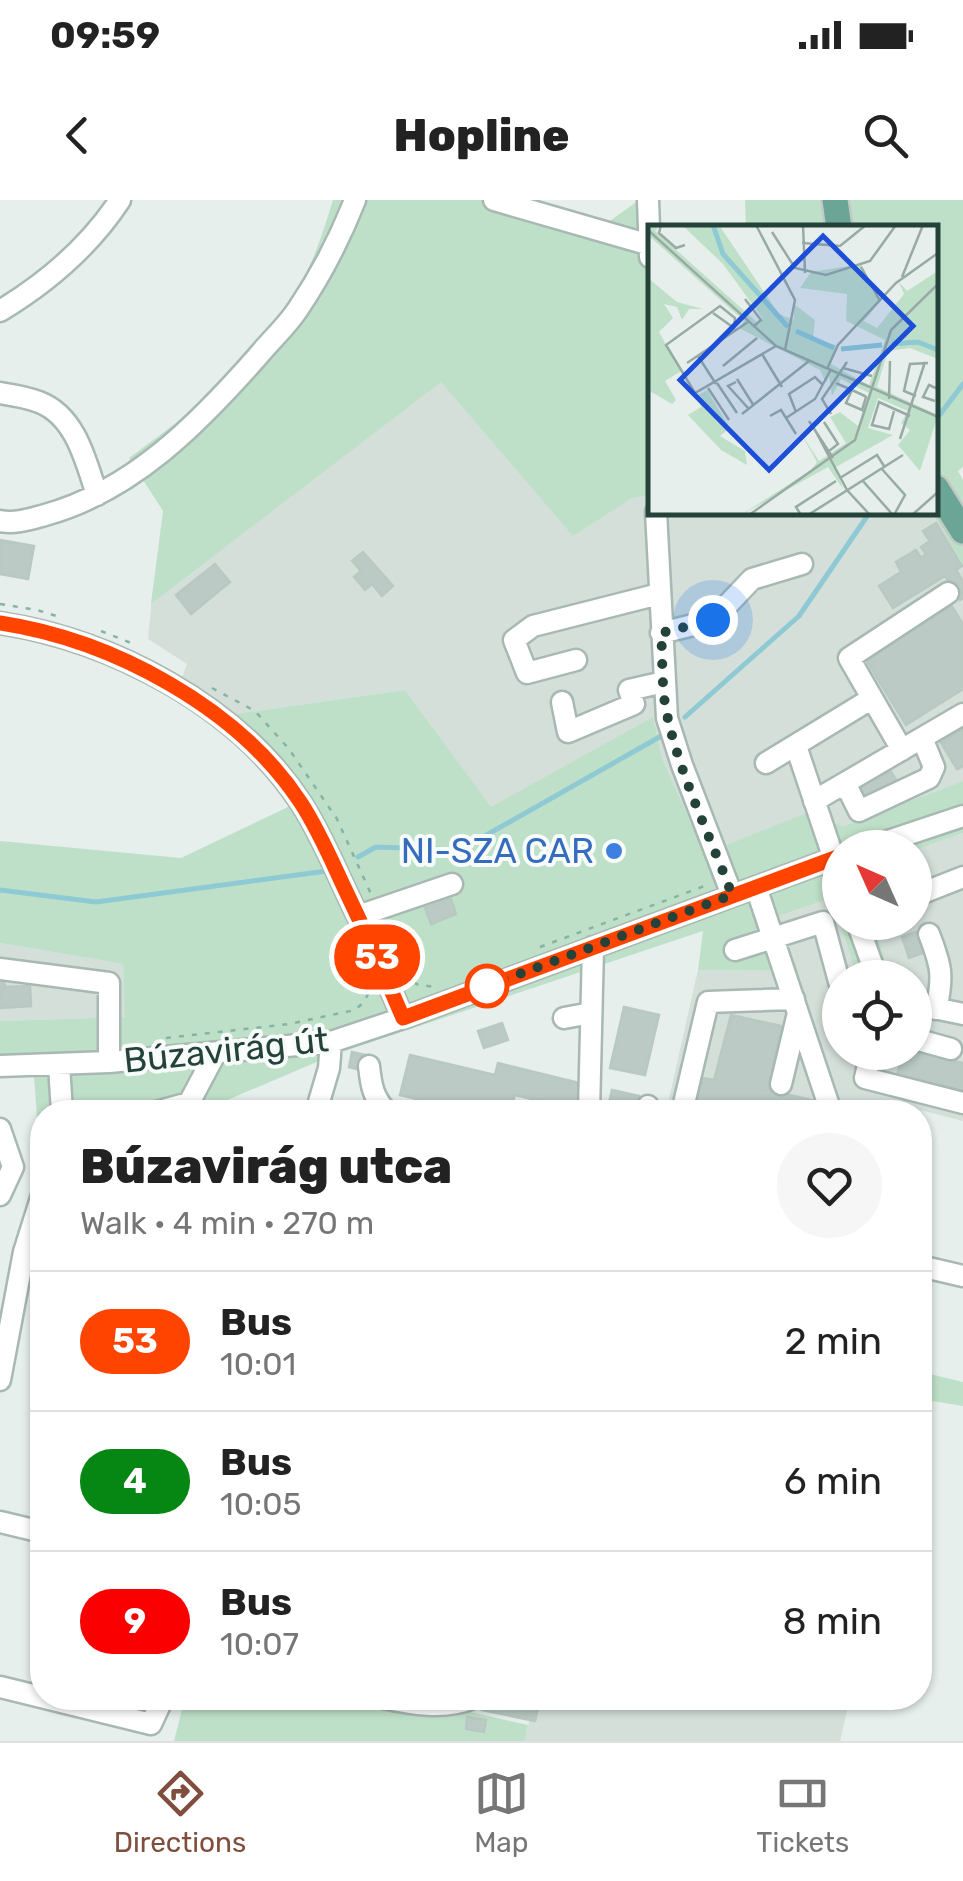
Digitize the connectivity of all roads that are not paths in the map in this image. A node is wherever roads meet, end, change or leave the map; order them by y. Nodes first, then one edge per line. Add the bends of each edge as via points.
1 (120, 200) edge
2 (355, 200) edge
3 (494, 200) edge
4 (648, 200) edge
5 (835, 200) edge
6 (649, 225) edge
7 (839, 225) edge
8 (648, 244) edge
9 (0, 310) edge
10 (0, 392) edge
11 (938, 491) edge
12 (98, 495) junction
13 (656, 515) edge
14 (0, 521) edge
15 (963, 532) edge
16 (802, 564) dead end
17 (659, 594) junction
18 (948, 594) dead end
19 (0, 624) edge
20 (661, 633) junction
21 (576, 660) dead end
22 (664, 682) junction
23 (871, 699) junction
24 (562, 702) dead end
25 (963, 714) edge
26 (922, 738) junction
27 (796, 746) junction
28 (902, 750) junction
29 (766, 764) dead end
30 (845, 783) junction
31 (814, 800) junction
32 (963, 816) edge
33 (825, 830) edge
34 (921, 830) edge
35 (822, 868) edge
36 (963, 877) edge
37 (452, 884) dead end
38 (729, 886) junction
39 (756, 887) junction
40 (932, 889) edge
41 (368, 913) junction
42 (773, 938) junction
43 (932, 940) edge
44 (593, 947) junction
45 (735, 950) dead end
46 (833, 960) edge
47 (0, 969) edge
48 (796, 1006) junction
49 (947, 1010) edge
50 (591, 1014) junction
51 (403, 1018) junction
52 (564, 1018) dead end
53 (330, 1042) junction
54 (932, 1043) edge
55 (952, 1048) dead end
56 (214, 1054) junction
57 (109, 1062) junction
58 (59, 1064) junction
59 (0, 1066) edge
60 (369, 1066) dead end
61 (867, 1070) edge
62 (781, 1084) dead end
63 (61, 1100) edge
64 (194, 1100) edge
65 (319, 1100) edge
66 (377, 1100) edge
67 (589, 1100) edge
68 (685, 1100) edge
69 (827, 1100) edge
70 (963, 1103) edge
71 (0, 1130) edge
72 (0, 1195) edge
73 (30, 1233) edge
74 (932, 1269) edge
75 (963, 1276) edge
76 (5, 1326) edge
77 (0, 1380) edge
78 (0, 1523) edge
79 (30, 1529) edge
80 (0, 1687) edge
81 (30, 1694) edge
82 (94, 1710) edge
83 (157, 1710) edge

1 - 9 street via 72,258
2 - 12 street via 296,312 224,394 153,460
3 - 8 street
4 - 6 street
5 - 7 main road
10 - 12 street via 40,402 65,420
11 - 15 main road
12 - 14 street via 62,510
13 - 17 street
16 - 20 street via 752,578 713,620
17 - 20 street
17 - 21 street via 533,626 514,640 527,673
18 - 23 street via 849,658
19 - 41 street via 64,637 128,662 242,736 300,801
20 - 22 street
22 - 24 street via 630,690 634,704 568,732
22 - 38 street via 667,718
23 - 27 street
23 - 28 street
25 - 26 street
26 - 28 street
26 - 30 street via 934,767 928,778 859,811
27 - 29 street
27 - 31 street
28 - 30 street
30 - 31 street
31 - 33 street
32 - 34 street
35 - 39 street, Búzavirág út
36 - 40 street
37 - 41 street
38 - 39 street, Búzavirág út
38 - 44 street, Búzavirág út
39 - 42 street
41 - 51 street
42 - 45 street
42 - 46 street via 823,922
42 - 48 street
43 - 49 street
44 - 50 street
44 - 51 street, Búzavirág út
47 - 57 street via 109,983
48 - 62 street
48 - 68 street via 708,1002
48 - 69 street
50 - 52 street
50 - 67 street
51 - 53 street, Búzavirág út
53 - 56 street, Búzavirág út
53 - 65 street
54 - 55 street
56 - 57 street, Búzavirág út
56 - 64 street
57 - 58 street, Búzavirág út
58 - 59 street, Búzavirág út
58 - 63 street
60 - 66 street
61 - 70 street via 865,1078
71 - 72 street via 14,1167
73 - 76 street
74 - 75 street
76 - 77 street
78 - 79 street
80 - 81 street
82 - 83 street via 151,1724

